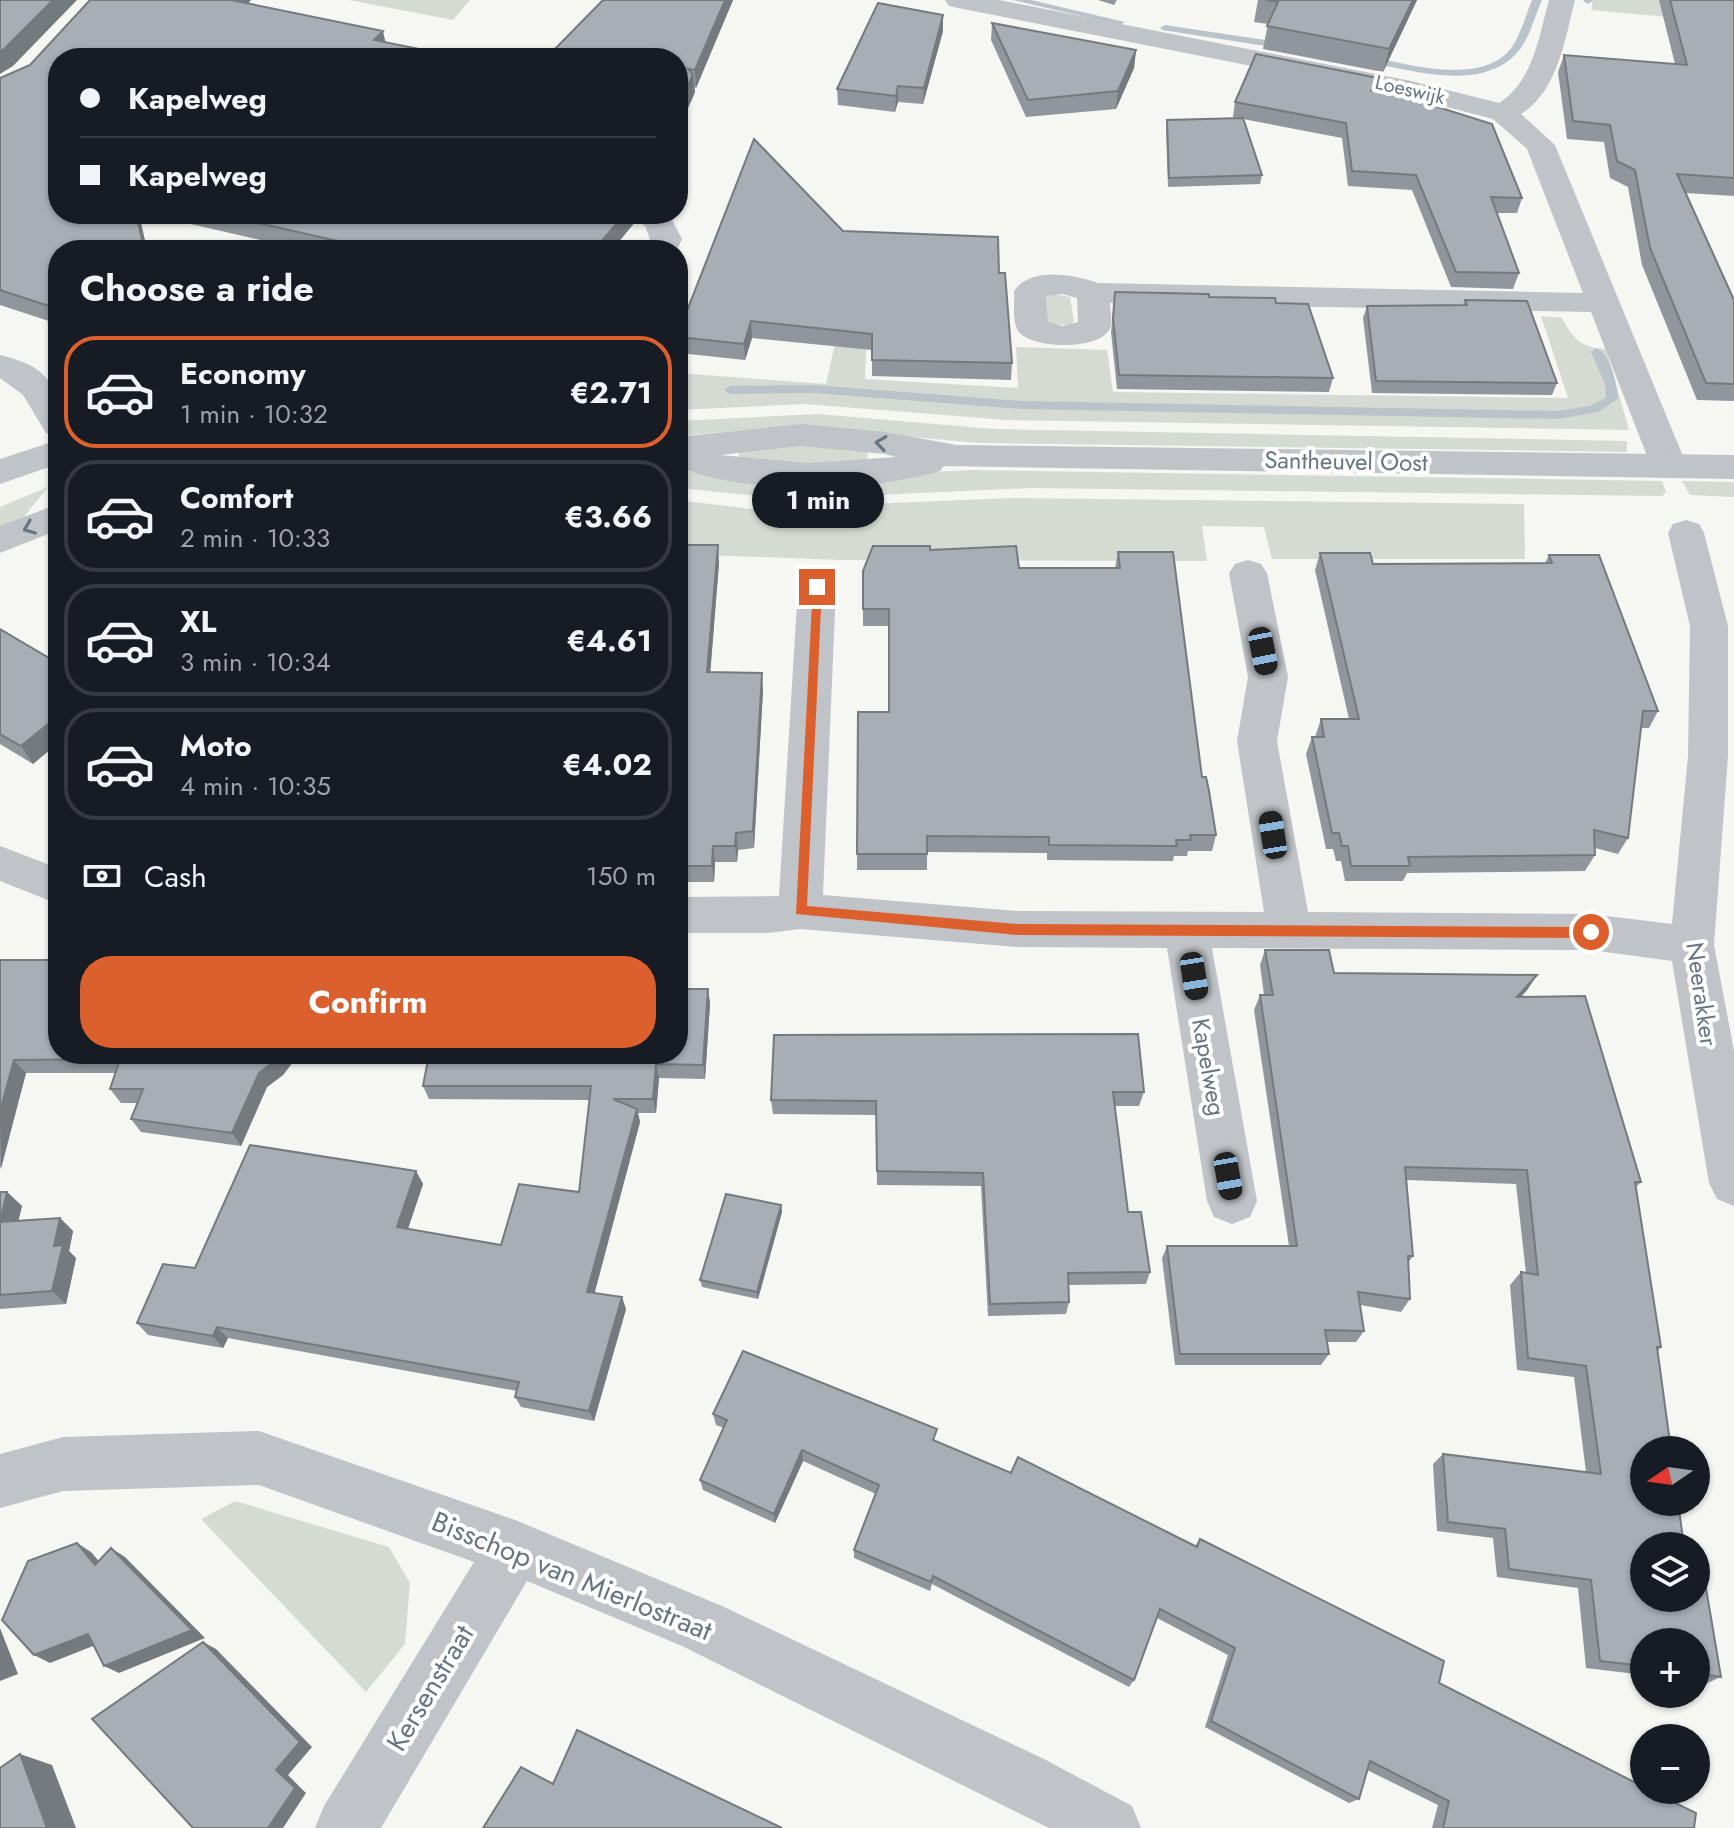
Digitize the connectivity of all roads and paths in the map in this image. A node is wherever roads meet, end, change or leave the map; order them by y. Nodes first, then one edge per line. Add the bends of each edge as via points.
1 (958, 0) edge
2 (1562, 0) edge
3 (1503, 113) junction
4 (1093, 293) dead end
5 (1605, 303) junction
6 (0, 365) edge
7 (48, 405) edge
8 (688, 447) edge
9 (48, 455) edge
10 (957, 457) junction
11 (688, 460) edge
12 (1669, 466) junction
13 (1734, 467) edge
14 (0, 472) edge
15 (48, 520) edge
16 (1686, 533) dead end
17 (0, 540) edge
18 (48, 551) edge
19 (0, 567) edge
20 (1248, 573) dead end
21 (817, 587) dead end
22 (1721, 758) edge
23 (0, 863) edge
24 (48, 882) edge
25 (800, 911) junction
26 (688, 915) edge
27 (1289, 928) junction
28 (1187, 933) junction
29 (1692, 945) junction
30 (1734, 1183) edge
31 (1232, 1201) dead end
32 (0, 1481) edge
33 (515, 1548) junction
34 (346, 1828) edge
35 (1110, 1828) edge

1 - 3 street, Loeswijk via 1411,89
2 - 3 street via 1547,56 1527,98
3 - 5 street, Loeswijk via 1540,145
4 - 5 street
5 - 12 street, Loeswijk
6 - 7 street via 24,374
10 -> 8 street, Santheuvel Oost via 801,435
9 - 14 street
10 - 11 street, Santheuvel Oost via 881,472 798,476
10 - 12 street, Santheuvel Oost
12 - 13 street, Santheuvel Oost
15 -> 17 street
16 - 22 street, Neerakker via 1709,626
18 - 19 street
20 - 27 street via 1268,677 1257,741
21 - 25 street
22 - 29 street, Neerakker
23 - 24 street
25 - 26 street
25 - 28 street via 1017,929
27 - 28 street
27 - 29 street via 1591,932
28 - 31 street, Kapelweg
29 - 30 street, Neerakker
32 - 33 street, Bisschop van Mierlostraat via 63,1464 259,1458
33 - 34 street, Kersenstraat
33 - 35 street, Bisschop van Mierlostraat via 702,1626 1023,1780

